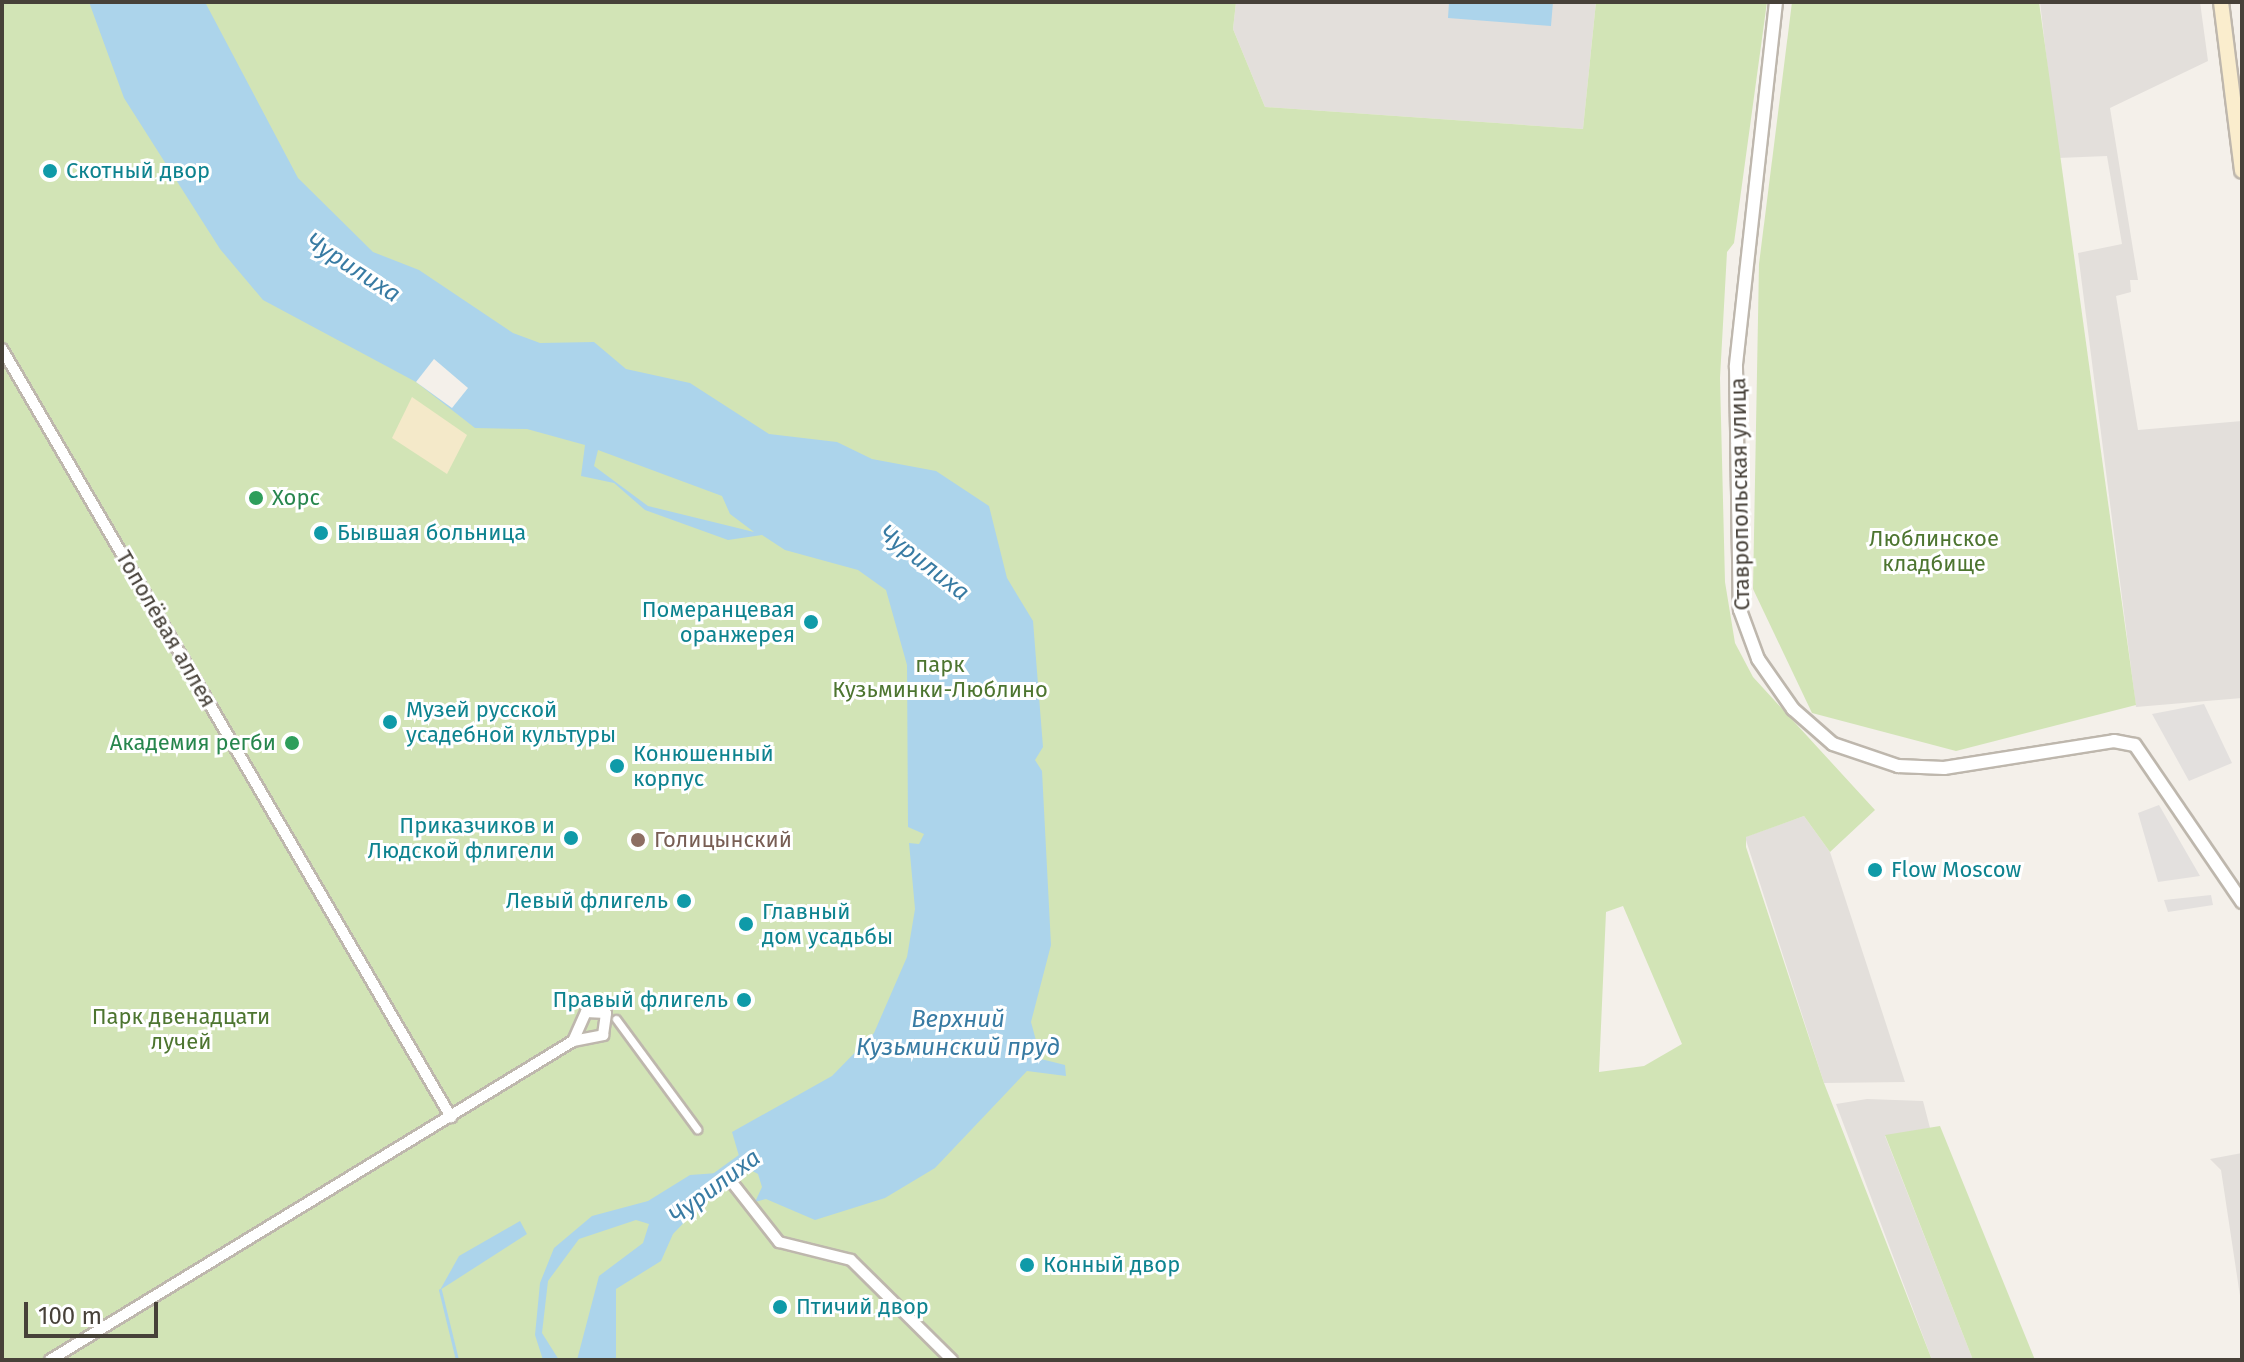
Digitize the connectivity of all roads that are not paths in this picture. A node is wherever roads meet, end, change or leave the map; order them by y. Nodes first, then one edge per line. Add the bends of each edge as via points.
1 (1776, 2) edge
2 (2221, 2) edge
3 (2242, 171) edge
4 (2, 349) edge
5 (2242, 902) edge
6 (616, 1019) dead end
7 (582, 1021) junction
8 (594, 1036) junction
9 (570, 1043) junction
10 (451, 1117) junction
11 (697, 1129) dead end
12 (731, 1181) dead end
13 (50, 1360) edge
14 (952, 1360) edge

1 - 5 street, Ставропольская улица via 1736,382 1740,610 1758,659 1793,709 1833,744 1898,766 1944,768 2114,741 2135,745
2 - 3 main road
4 - 10 street, Тополёвая аллея
6 - 11 street
7 - 8 street
7 - 8 street via 592,1009 608,1015 608,1030
7 - 9 street
8 - 9 street
9 - 10 street
10 - 13 street
12 - 14 street via 779,1242 801,1242 851,1260

